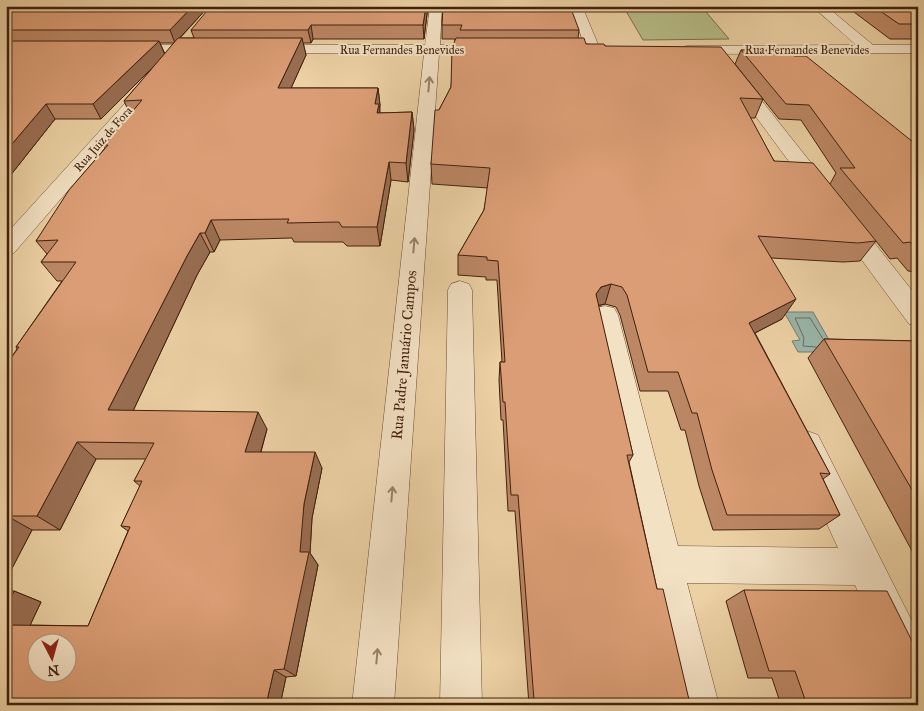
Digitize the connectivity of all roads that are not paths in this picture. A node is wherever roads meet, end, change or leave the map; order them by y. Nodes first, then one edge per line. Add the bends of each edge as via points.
1 (436, 6) edge
2 (576, 6) edge
3 (818, 6) edge
4 (197, 32) edge
5 (113, 49) edge
6 (182, 49) junction
7 (224, 49) edge
8 (254, 49) edge
9 (573, 49) edge
10 (593, 49) junction
11 (612, 49) edge
12 (869, 49) junction
13 (918, 49) edge
14 (432, 50) junction
15 (504, 50) edge
16 (677, 50) edge
17 (714, 50) junction
18 (6, 248) edge
19 (460, 290) dead end
20 (606, 315) dead end
21 (918, 317) edge
22 (793, 414) edge
23 (665, 564) junction
24 (865, 567) junction
25 (918, 678) edge
26 (373, 705) edge
27 (461, 705) edge
28 (698, 705) edge

1 - 14 street, Rua Padre Januário Campos
2 - 10 street
3 - 12 street
4 - 6 street, Rua Juiz de Fora
5 - 6 street
6 - 7 street
6 - 18 street, Rua Juiz de Fora
8 - 14 street, Rua Fernandes Benevides
9 - 10 street
10 - 11 street
12 - 13 street, Rua Fernandes Benevides
12 - 17 street, Rua Fernandes Benevides
14 - 15 street, Rua Fernandes Benevides
26 -> 14 street, Rua Padre Januário Campos
16 - 17 street, Rua Fernandes Benevides
17 - 21 street
19 - 27 street
20 - 23 street
22 - 24 street
23 - 24 street
23 - 28 street
24 - 25 street

